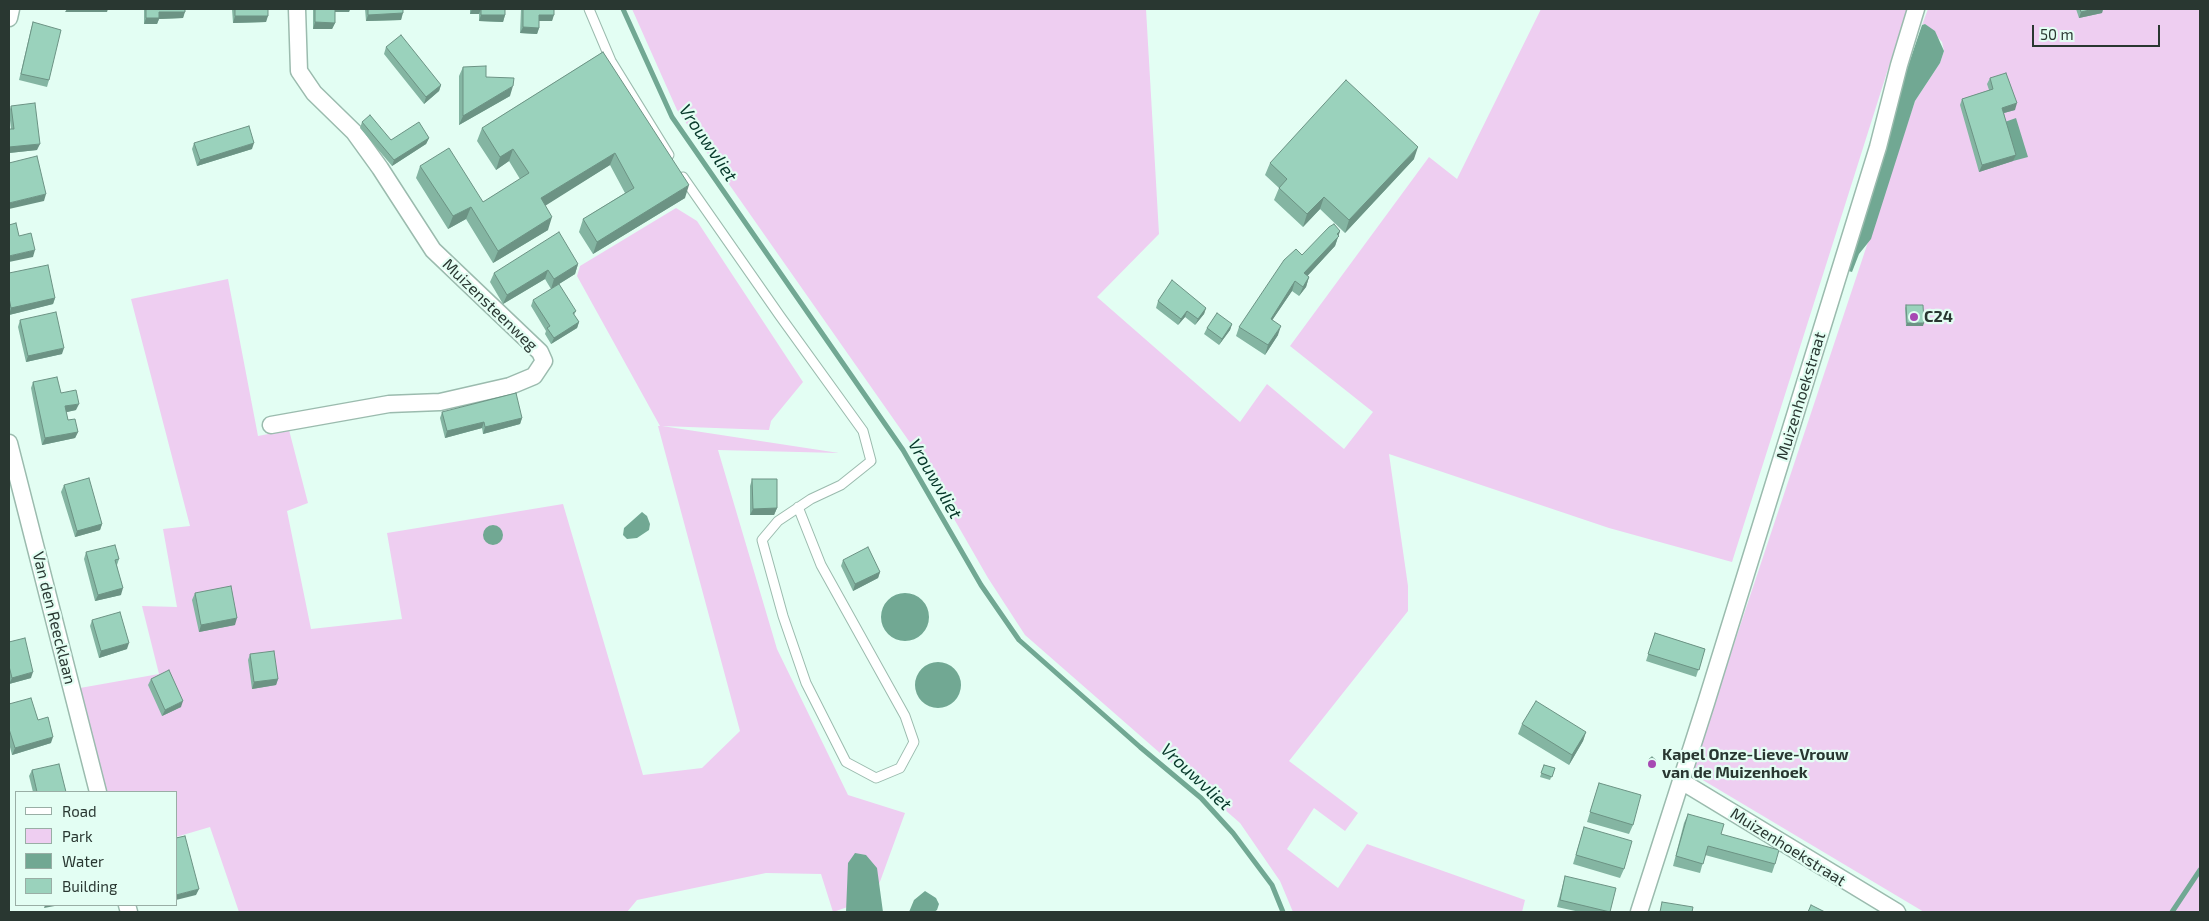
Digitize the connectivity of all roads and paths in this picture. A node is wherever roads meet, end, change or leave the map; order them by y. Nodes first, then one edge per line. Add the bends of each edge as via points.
1 (11, 9) edge
2 (297, 9) edge
3 (589, 9) edge
4 (1916, 9) edge
5 (9, 18) edge
6 (270, 425) dead end
7 (9, 443) edge
8 (798, 508) junction
9 (1681, 781) junction
10 (98, 791) edge
11 (1638, 912) edge
12 (1897, 912) edge

1 - 5 street
2 - 6 street, Muizensteenweg via 299,71 314,94 354,132 433,250 540,352 544,361 534,376 510,386 440,402 389,404
3 - 8 lane via 611,61 697,199 864,431 871,461 840,485
4 - 9 street, Muizenhoekstraat via 1878,147
7 - 10 street, Van den Reecklaan
8 - 8 lane via 778,521 762,540 783,616 806,683 846,762 876,778 900,768 914,742 904,716 821,565
9 - 11 street, Muizenhoekstraat
9 - 12 street, Muizenhoekstraat

